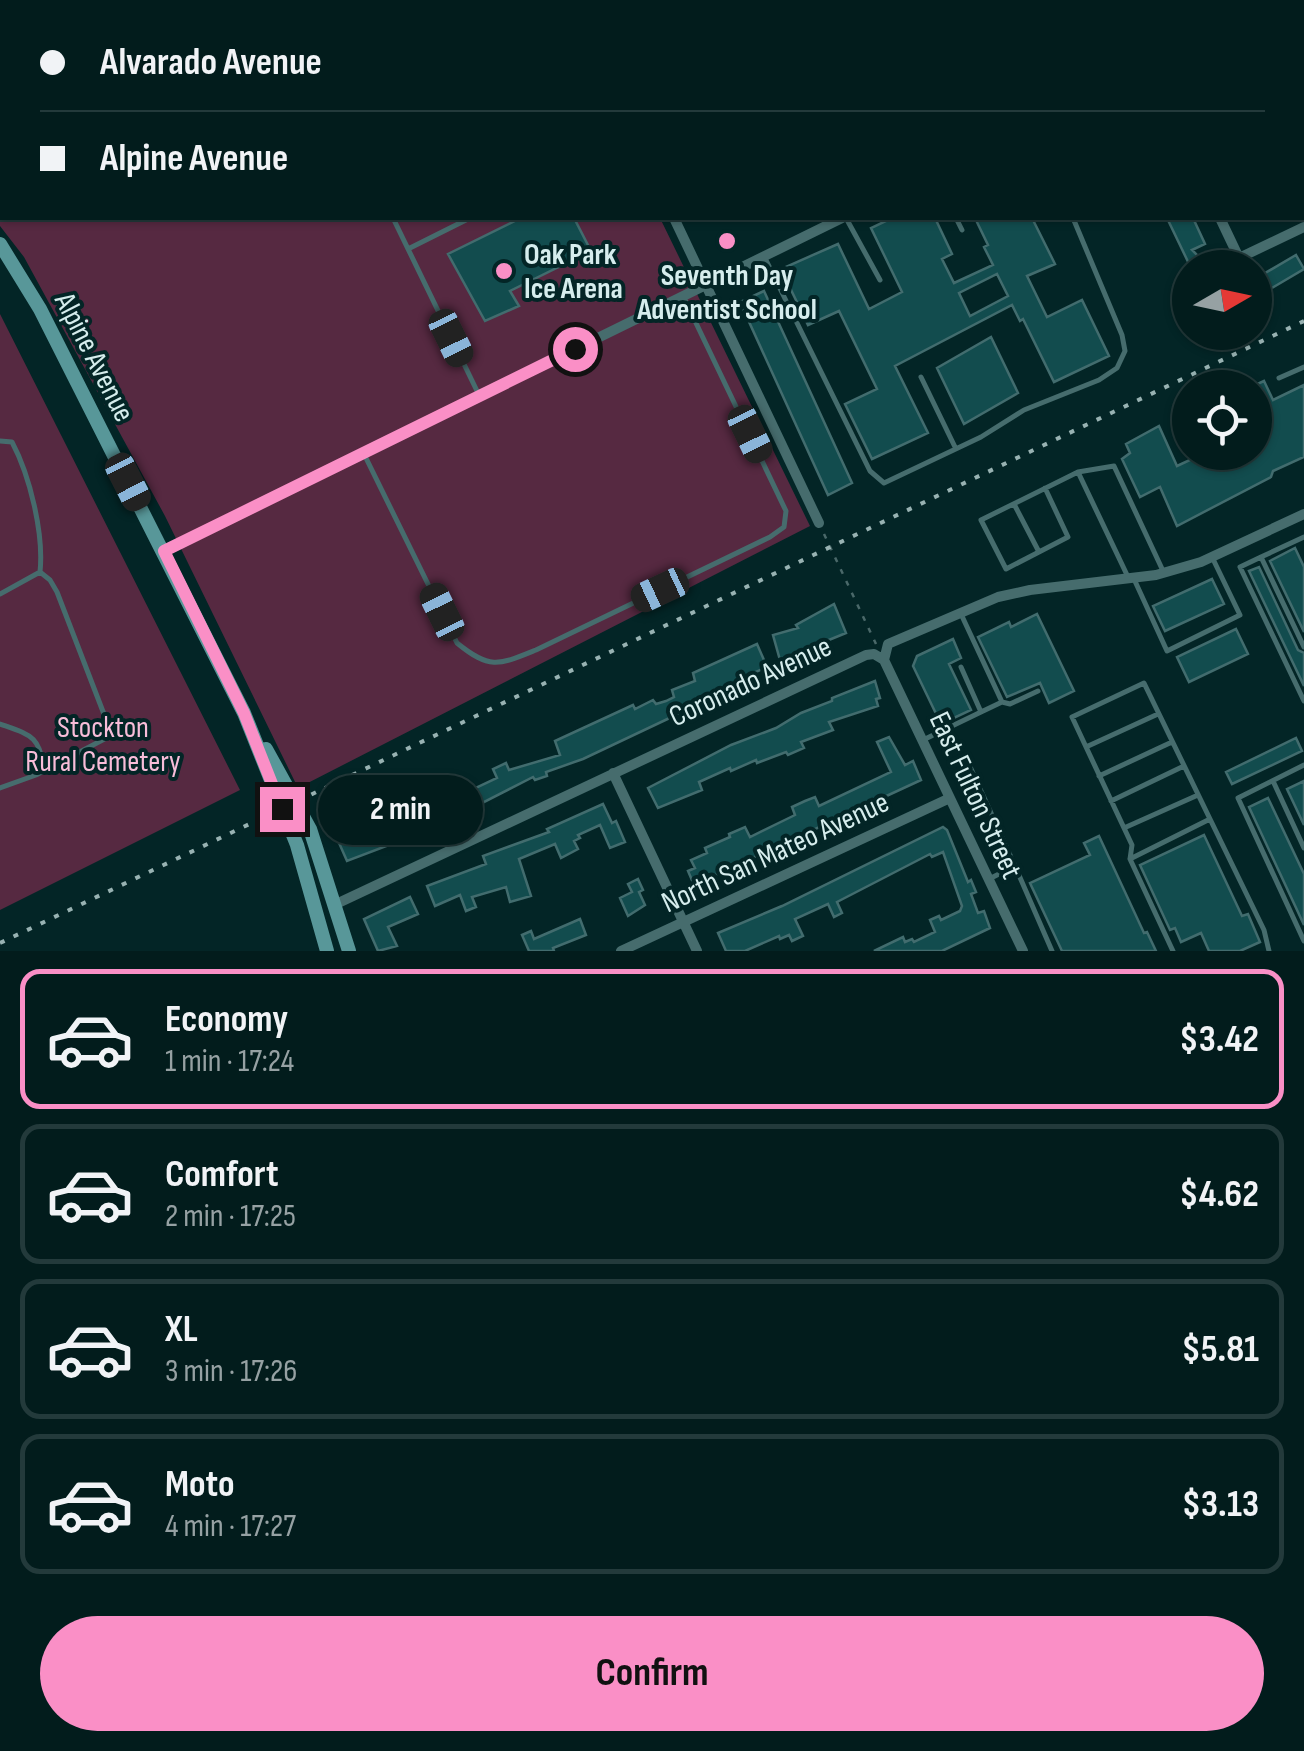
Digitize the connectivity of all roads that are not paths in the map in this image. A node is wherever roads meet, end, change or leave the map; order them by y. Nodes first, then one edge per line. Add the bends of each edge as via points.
1 (394, 220) edge
2 (466, 220) edge
3 (675, 220) edge
4 (840, 220) edge
5 (845, 220) edge
6 (957, 220) edge
7 (1075, 220) edge
8 (1221, 220) edge
9 (1304, 227) edge
10 (962, 230) dead end
11 (0, 244) edge
12 (408, 249) junction
13 (764, 256) junction
14 (880, 280) dead end
15 (705, 284) junction
16 (682, 295) junction
17 (1304, 368) edge
18 (922, 378) dead end
19 (1279, 378) dead end
20 (480, 396) junction
21 (0, 441) edge
22 (955, 446) junction
23 (364, 453) junction
24 (1078, 472) junction
25 (1045, 488) junction
26 (1014, 504) junction
27 (1304, 514) edge
28 (819, 524) road end
29 (1302, 538) edge
30 (1304, 547) edge
31 (164, 551) junction
32 (1039, 552) junction
33 (1212, 557) junction
34 (1261, 557) junction
35 (40, 572) junction
36 (1164, 573) junction
37 (1131, 579) junction
38 (0, 594) edge
39 (960, 611) junction
40 (1304, 647) edge
41 (884, 660) junction
42 (961, 667) dead end
43 (1038, 691) dead end
44 (1304, 701) edge
45 (1002, 702) junction
46 (982, 712) junction
47 (244, 713) junction
48 (1158, 714) junction
49 (0, 724) edge
50 (923, 740) junction
51 (1172, 742) junction
52 (1086, 748) junction
53 (967, 760) dead end
54 (1184, 766) junction
55 (1304, 766) edge
56 (44, 770) junction
57 (613, 773) junction
58 (1099, 776) junction
59 (1273, 781) junction
60 (0, 788) edge
61 (1198, 795) junction
62 (950, 798) junction
63 (1112, 802) junction
64 (1210, 820) junction
65 (1124, 828) junction
66 (1304, 848) edge
67 (1130, 859) junction
68 (1015, 866) junction
69 (989, 879) junction
70 (334, 905) junction
71 (683, 922) junction
72 (1304, 941) edge
73 (1022, 948) edge
74 (328, 951) edge
75 (349, 951) edge
76 (621, 951) edge
77 (697, 951) edge
78 (1008, 951) edge
79 (1052, 951) edge
80 (1173, 951) edge
81 (1269, 951) edge

1 - 12 lane
2 - 12 lane
3 - 15 street
4 - 13 street
5 - 14 lane
6 - 10 lane
7 - 22 lane via 1122,335 1125,351 1117,368
8 - 9 street via 1239,258
11 - 31 street, Alpine Avenue via 40,308
12 - 20 lane
13 - 15 street
13 - 22 lane via 870,471 884,483
15 - 16 street
15 - 28 street
16 - 20 street
16 - 23 lane via 786,511 784,527 770,537 499,665 458,644
17 - 19 lane
18 - 22 lane
20 - 23 street
21 - 35 lane via 12,442 18,453 43,548
23 - 31 street
24 - 25 lane
24 - 36 lane via 1114,466
24 - 37 lane
25 - 26 lane
25 - 32 lane via 1068,538
26 - 32 lane
26 - 32 lane via 981,520 1006,568
27 - 33 street
29 - 30 lane
29 - 34 lane
31 - 47 street, Alpine Avenue
33 - 36 street
33 - 37 lane via 1240,615 1167,651
34 - 40 lane
34 - 44 lane via 1240,567
35 - 38 lane
35 - 56 lane via 57,592 112,732
36 - 37 street
37 - 39 street via 1030,590
39 - 41 street via 888,644
39 - 45 lane
41 - 50 street, East Fulton Street
41 - 57 street, Coronado Avenue via 866,655
42 - 46 lane
43 - 45 lane
45 - 46 lane
46 - 50 lane
47 - 70 street, Alpine Avenue via 298,801
47 - 74 street, Alpine Avenue via 297,845
48 - 51 lane
48 - 52 lane
48 - 52 lane via 1144,684 1072,717
49 - 56 lane via 34,738
50 - 62 street, East Fulton Street
51 - 54 lane
51 - 58 lane
52 - 58 lane
53 - 68 lane
54 - 61 lane
54 - 63 lane
55 - 59 lane
56 - 60 lane
57 - 70 street, Coronado Avenue
57 - 71 street
58 - 63 lane
59 - 66 lane
59 - 72 lane via 1238,798
61 - 64 lane
61 - 65 lane
62 - 69 street, East Fulton Street
62 - 71 street, North San Mateo Avenue
63 - 65 lane
64 - 67 lane
64 - 81 lane
65 - 67 lane
67 - 80 lane
68 - 69 lane
68 - 79 lane
69 - 73 street, East Fulton Street
70 - 75 street, Alpine Avenue
71 - 76 street, North San Mateo Avenue
71 - 77 street
73 - 78 street

